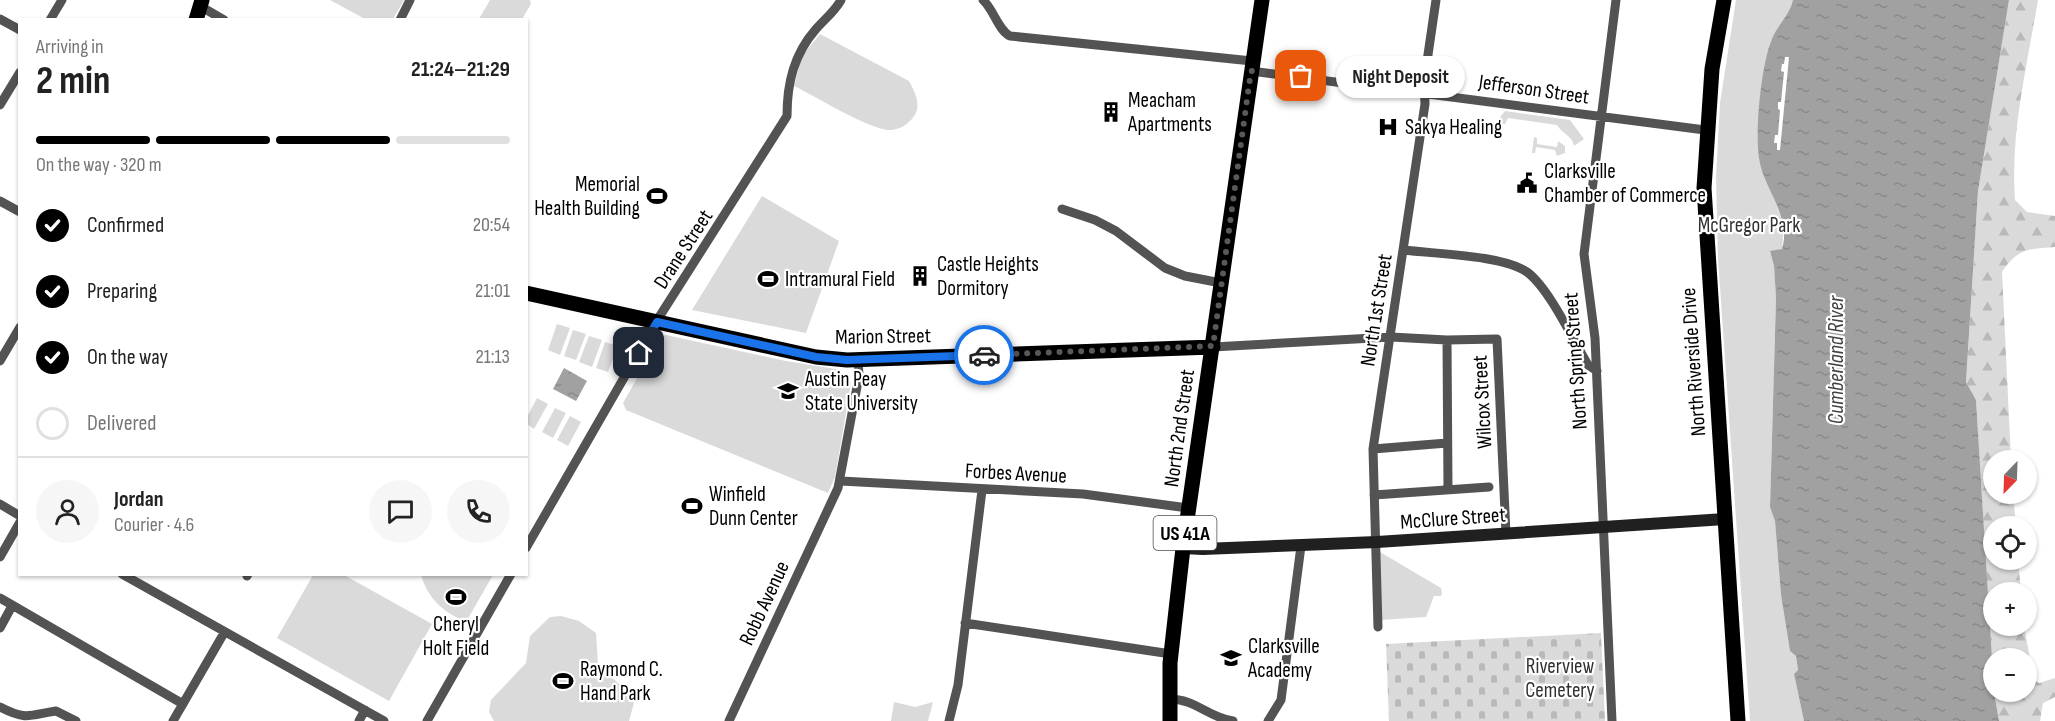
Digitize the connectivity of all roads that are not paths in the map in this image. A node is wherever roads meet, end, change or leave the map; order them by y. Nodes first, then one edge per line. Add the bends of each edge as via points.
1 (62, 0) edge
2 (410, 0) edge
3 (841, 0) edge
4 (983, 0) edge
5 (1262, 0) edge
6 (1436, 0) edge
7 (1616, 0) edge
8 (1724, 0) edge
9 (199, 9) edge
10 (51, 18) edge
11 (219, 18) edge
12 (401, 18) edge
13 (0, 19) edge
14 (18, 29) edge
15 (1252, 66) junction
16 (18, 75) edge
17 (1424, 92) junction
18 (0, 105) edge
19 (1602, 117) junction
20 (1706, 130) junction
21 (0, 201) edge
22 (1062, 209) dead end
23 (18, 211) edge
24 (1404, 250) junction
25 (1221, 283) junction
26 (528, 293) edge
27 (657, 322) junction
28 (18, 333) edge
29 (1391, 337) junction
30 (1447, 340) junction
31 (1213, 346) junction
32 (858, 359) junction
33 (0, 361) edge
34 (1597, 371) junction
35 (1447, 443) junction
36 (1372, 449) junction
37 (841, 481) junction
38 (1489, 487) dead end
39 (981, 490) junction
40 (1448, 490) junction
41 (1374, 495) junction
42 (0, 504) edge
43 (1188, 508) junction
44 (18, 515) edge
45 (1725, 519) junction
46 (18, 526) edge
47 (1602, 527) junction
48 (1506, 534) junction
49 (1377, 542) junction
50 (528, 545) edge
51 (1301, 546) junction
52 (1183, 548) junction
53 (0, 557) edge
54 (125, 576) edge
55 (511, 576) edge
56 (0, 598) edge
57 (12, 606) junction
58 (965, 623) junction
59 (1378, 627) dead end
60 (0, 628) edge
61 (224, 633) junction
62 (1171, 654) junction
63 (1169, 699) junction
64 (183, 704) junction
65 (0, 707) edge
66 (365, 710) junction
67 (76, 721) edge
68 (173, 721) edge
69 (358, 721) edge
70 (384, 721) edge
71 (427, 721) edge
72 (729, 721) edge
73 (949, 721) edge
74 (1170, 721) edge
75 (1233, 721) edge
76 (1268, 721) edge
77 (1612, 721) edge
78 (1738, 721) edge

1 - 10 street
2 - 12 street
3 - 27 street, Drane Street via 809,38 795,62 787,116
4 - 15 street, Jefferson Street via 1010,36
5 - 15 main road, North 2nd Street / US 41A
6 - 17 street, North 1st Street
7 - 19 street, North Spring Street
8 - 20 main road, North Riverside Drive
9 - 11 street
13 - 14 street
15 - 17 street, Jefferson Street
15 - 25 main road, North 2nd Street / US 41A
16 - 18 street
17 - 19 street, Jefferson Street
17 - 24 street, North 1st Street
19 - 20 street, Jefferson Street
19 - 34 street, North Spring Street via 1584,254
20 - 45 main road, North Riverside Drive via 1705,232
21 - 23 street
22 - 25 street via 1116,231 1165,268
24 - 29 street, North 1st Street
24 - 34 street via 1492,260 1525,271 1541,286 1588,365
25 - 31 main road, North 2nd Street / US 41A
26 - 27 main road, Marion Street
27 - 32 main road, Marion Street via 816,357
27 - 50 street, Drane Street
28 - 33 street
29 - 30 street, Wilcox Street
29 - 31 street, Marion Street
29 - 36 street, North 1st Street
30 - 35 street
30 - 48 street, Wilcox Street via 1497,339
31 - 32 main road, Marion Street
31 - 43 main road, North 2nd Street / US 41A
32 - 37 street, Robb Avenue via 859,376
34 - 47 street, North Spring Street
35 - 36 street
35 - 40 street
36 - 41 street, North 1st Street
37 - 39 street, Forbes Avenue
37 - 72 street, Robb Avenue
38 - 40 street
39 - 43 street, Forbes Avenue via 1083,494
39 - 58 street
40 - 41 street
41 - 49 street, North 1st Street
42 - 44 street
43 - 52 main road, North 2nd Street / US 41A
45 - 47 main road, McClure Street
45 - 78 main road, North Riverside Drive
46 - 53 street
47 - 48 main road, McClure Street
47 - 77 street, North Spring Street
48 - 49 main road, McClure Street
49 - 51 main road, McClure Street
49 - 59 street, North 1st Street
51 - 52 main road, McClure Street
51 - 76 street via 1281,700
52 - 62 main road, North 2nd Street / US 41A
54 - 61 street
55 - 71 street
56 - 57 street
57 - 60 street
57 - 64 street
58 - 62 street
58 - 73 street via 958,685
61 - 64 street
61 - 66 street
62 - 63 main road, North 2nd Street / US 41A
63 - 74 main road, North 2nd Street / US 41A
63 - 75 street via 1185,699 1210,716
64 - 68 street
65 - 67 street via 27,717 56,711
66 - 69 street
66 - 70 street

